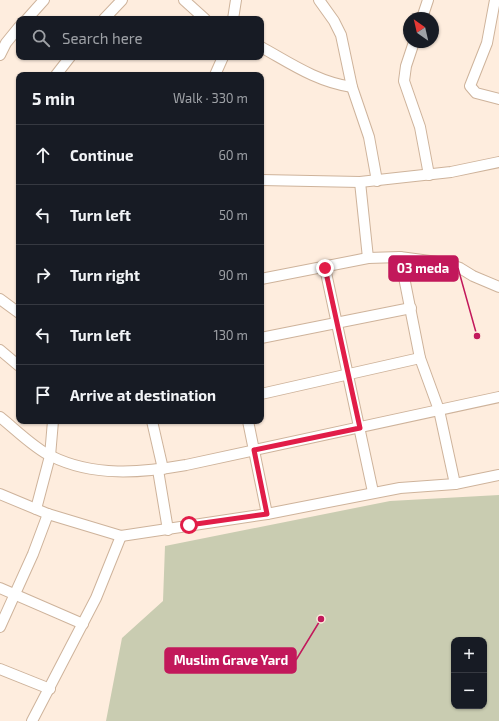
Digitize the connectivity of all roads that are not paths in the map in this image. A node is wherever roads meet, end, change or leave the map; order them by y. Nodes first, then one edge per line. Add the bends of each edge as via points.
1 (44, 0) edge
2 (122, 0) edge
3 (184, 0) edge
4 (236, 0) edge
5 (319, 0) edge
6 (428, 0) edge
7 (495, 0) edge
8 (424, 12) edge
9 (30, 16) edge
10 (107, 16) edge
11 (202, 16) edge
12 (233, 16) edge
13 (16, 30) edge
14 (3, 41) edge
15 (412, 48) edge
16 (264, 49) edge
17 (0, 55) edge
18 (68, 60) edge
19 (222, 60) edge
20 (58, 72) edge
21 (216, 72) edge
22 (352, 87) junction
23 (499, 100) edge
24 (499, 162) edge
25 (430, 175) junction
26 (264, 180) edge
27 (377, 181) junction
28 (360, 182) junction
29 (400, 257) junction
30 (368, 258) junction
31 (325, 268) junction
32 (264, 278) edge
33 (499, 286) edge
34 (0, 300) edge
35 (411, 308) junction
36 (16, 311) edge
37 (337, 323) junction
38 (264, 337) edge
39 (0, 350) edge
40 (420, 358) junction
41 (16, 363) edge
42 (348, 375) junction
43 (264, 393) edge
44 (499, 396) edge
45 (439, 410) junction
46 (0, 417) edge
47 (53, 424) edge
48 (152, 424) edge
49 (249, 424) edge
50 (360, 428) junction
51 (254, 450) junction
52 (50, 456) junction
53 (160, 470) junction
54 (499, 475) edge
55 (455, 484) junction
56 (373, 492) junction
57 (0, 494) edge
58 (36, 509) junction
59 (48, 514) junction
60 (267, 514) junction
61 (168, 530) junction
62 (122, 536) junction
63 (0, 588) edge
64 (14, 594) junction
65 (83, 624) junction
66 (0, 627) edge
67 (0, 669) edge
68 (50, 689) junction
69 (32, 721) edge

1 - 9 street
2 - 10 street
3 - 11 street
4 - 12 street
5 - 22 street via 341,35
6 - 8 street
7 - 23 street via 487,43 470,86 476,93
13 - 14 street
14 - 17 street
15 - 25 street via 404,81 420,127
16 - 22 street via 316,78 335,85
18 - 20 street
19 - 21 street
22 - 27 street via 369,137
24 - 25 street
25 - 27 street
26 - 28 street
27 - 28 street
28 - 30 street
29 - 30 street
29 - 33 street via 445,263
29 - 35 street
30 - 31 street
31 - 32 street
31 - 37 street
34 - 36 street
35 - 37 street
35 - 40 street
37 - 38 street
37 - 42 street
39 - 41 street
40 - 42 street
40 - 45 street
42 - 43 street
42 - 50 street
44 - 45 street
45 - 50 street
45 - 55 street
46 - 52 street
47 - 52 street
48 - 53 street
49 - 51 street
50 - 51 street
50 - 56 street
51 - 53 street
51 - 60 street
52 - 53 street via 80,466 111,472
52 - 58 street
53 - 61 street
54 - 55 street
55 - 56 street
56 - 60 street via 351,499
57 - 58 street
58 - 59 street
59 - 62 street
59 - 64 street
60 - 61 street
61 - 62 street
62 - 65 street
63 - 64 street
64 - 65 street
64 - 66 street
65 - 68 street
67 - 68 street
68 - 69 street

